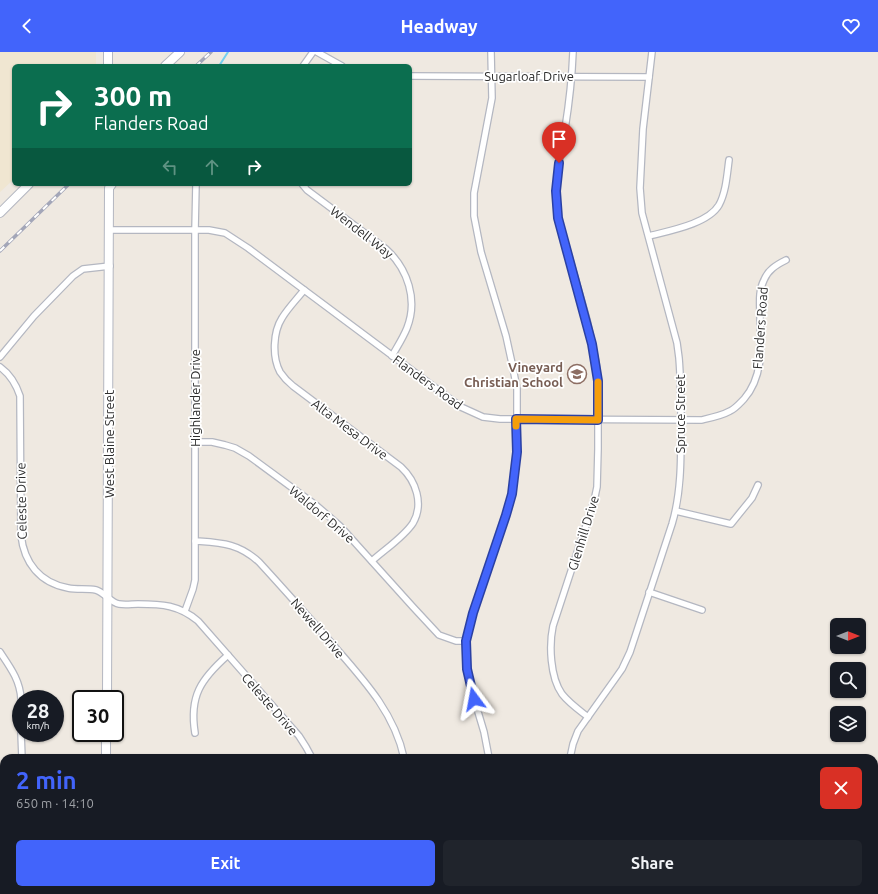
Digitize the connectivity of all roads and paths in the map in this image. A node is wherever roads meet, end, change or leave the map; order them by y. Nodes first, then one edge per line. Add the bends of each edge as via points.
1 (108, 52) edge
2 (180, 52) edge
3 (313, 52) edge
4 (317, 52) edge
5 (492, 52) edge
6 (573, 52) edge
7 (652, 52) edge
8 (108, 64) edge
9 (167, 64) edge
10 (304, 64) edge
11 (338, 64) edge
12 (412, 76) edge
13 (492, 76) junction
14 (572, 76) junction
15 (649, 76) junction
16 (729, 160) dead end
17 (27, 186) edge
18 (109, 186) edge
19 (196, 186) edge
20 (304, 186) edge
21 (0, 213) edge
22 (110, 230) junction
23 (195, 230) junction
24 (649, 236) junction
25 (786, 260) dead end
26 (110, 266) junction
27 (304, 290) junction
28 (392, 356) junction
29 (0, 357) edge
30 (0, 367) edge
31 (516, 419) junction
32 (598, 420) junction
33 (681, 420) junction
34 (195, 442) junction
35 (758, 485) dead end
36 (676, 511) junction
37 (195, 541) junction
38 (372, 561) junction
39 (649, 592) junction
40 (108, 597) junction
41 (702, 610) dead end
42 (185, 611) junction
43 (466, 641) junction
44 (0, 652) edge
45 (228, 655) junction
46 (20, 690) edge
47 (107, 690) edge
48 (588, 717) junction
49 (195, 734) dead end
50 (21, 742) edge
51 (106, 742) edge
52 (22, 754) edge
53 (106, 754) edge
54 (310, 754) edge
55 (403, 754) edge
56 (488, 754) edge
57 (571, 754) edge

1 - 8 street
2 - 9 street
3 - 10 street
4 - 11 street
5 - 13 street
6 - 14 street, Glenhill Drive
7 - 15 street, Spruce Street
12 - 13 street, Sugarloaf Drive
13 - 14 street, Sugarloaf Drive
13 - 31 street via 491,104 474,193 474,216 481,252 513,368
14 - 15 street, Sugarloaf Drive
14 - 32 street, Glenhill Drive via 556,179 556,204 594,350 598,381
15 - 24 street, Spruce Street via 640,188 642,212
16 - 24 street via 723,193 715,211 700,220
17 - 21 street
18 - 22 street, West Blaine Street
19 - 23 street, Highlander Drive
20 - 28 street, Wendell Way via 386,249 405,272 409,282 411,313 404,335
22 - 23 street, Flanders Road
22 - 26 street, West Blaine Street
23 - 27 street, Flanders Road via 225,233
23 - 34 street, Highlander Drive
24 - 33 street, Spruce Street via 679,358
25 - 33 street, Flanders Road via 774,267 762,285 761,355 754,383 748,394 731,411 701,420
26 - 29 street via 83,269 73,276 34,316
26 - 40 street, West Blaine Street
27 - 28 street, Flanders Road
27 - 38 street, Alta Mesa Drive via 282,318 277,329 275,348 280,372 293,386 408,473 416,489 417,511 413,522
28 - 31 street, Flanders Road via 461,407 483,416
30 - 40 street, Celeste Drive via 14,381 20,396 21,535 22,549 27,560 44,578 54,584 78,590 97,590
31 - 32 street, Flanders Road
31 - 43 street via 517,452 512,494
32 - 33 street, Flanders Road
32 - 48 street, Glenhill Drive via 598,470 594,501 551,638 553,668 561,693
33 - 36 street, Spruce Street
34 - 37 street, Highlander Drive
34 - 38 street, Waldorf Drive via 212,442 243,452 317,506 340,526
35 - 36 street via 752,498 731,524
36 - 39 street, Spruce Street
37 - 42 street, Highlander Drive via 194,589
37 - 55 street, Newell Drive via 237,547 259,562 368,685 387,713
38 - 43 street, Waldorf Drive via 439,635 456,641
39 - 41 street
39 - 48 street, Spruce Street via 626,661
40 - 42 street, Celeste Drive via 117,604 159,604
40 - 47 street, West Blaine Street
42 - 45 street, Celeste Drive via 198,621
43 - 56 street via 467,669
44 - 46 street via 14,674
45 - 49 street via 211,670 199,689 195,701
45 - 54 street, Celeste Drive via 299,736
48 - 57 street, Spruce Street via 578,731
50 - 52 street
51 - 53 street

